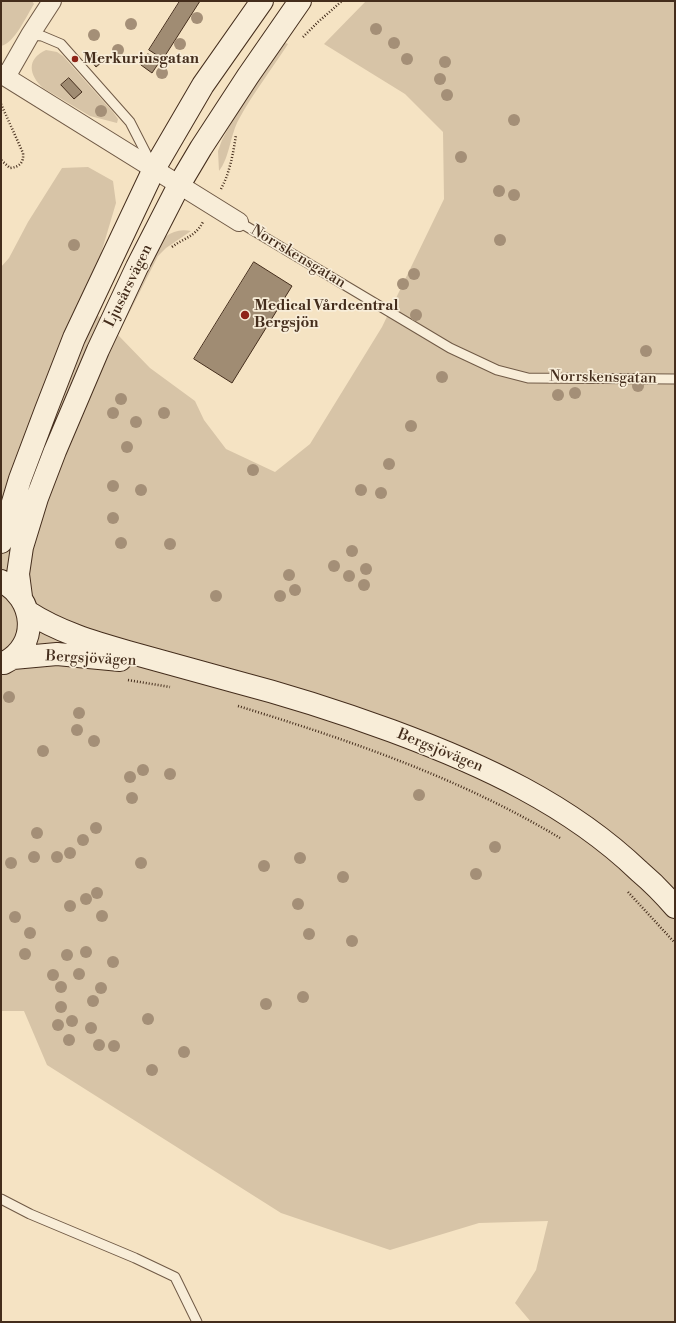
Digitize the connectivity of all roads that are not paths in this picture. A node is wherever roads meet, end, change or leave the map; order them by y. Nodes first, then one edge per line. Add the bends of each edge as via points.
1 (52, 1) edge
2 (262, 1) edge
3 (300, 1) edge
4 (30, 35) junction
5 (4, 75) edge
6 (154, 169) junction
7 (180, 185) junction
8 (239, 222) joint
9 (675, 379) edge
10 (1, 542) edge
11 (1, 581) edge
12 (24, 604) junction
13 (7, 661) edge
14 (169, 664) junction
15 (675, 907) edge
16 (1, 1199) edge
17 (197, 1322) edge

1 - 4 street
2 - 6 main road, Ljusårsvägen via 203,85
3 - 7 main road, Ljusårsvägen via 201,148
4 - 5 street
4 - 6 lane via 42,36 61,44 130,122
5 - 6 street
6 - 7 street, Norrskensgatan
6 - 10 main road, Ljusårsvägen via 74,338 20,479
7 - 8 street, Norrskensgatan
7 - 12 main road, Ljusårsvägen via 98,350 37,498 22,547 18,574
8 - 9 lane, Norrskensgatan via 450,348 497,370 528,378
11 - 12 main road, Bergsjövägen via 9,585
12 - 13 main road, Bergsjövägen via 29,620 27,637 21,648
12 - 14 main road, Bergsjövägen via 43,622 85,640
13 - 14 main road, Bergsjövägen via 58,654
14 - 15 main road, Bergsjövägen via 264,689 344,714 420,741 504,779 552,804 589,829 632,863
16 - 17 lane via 175,1277

